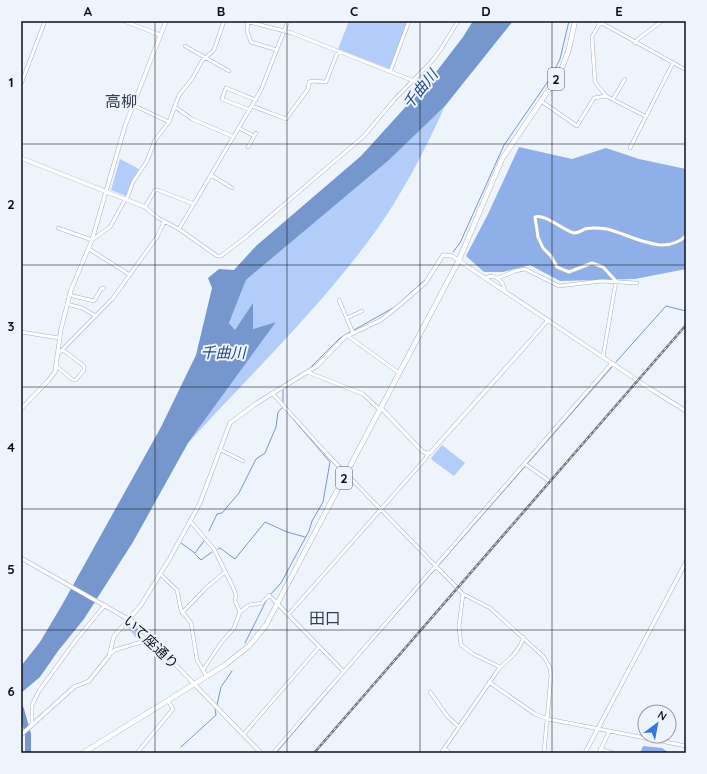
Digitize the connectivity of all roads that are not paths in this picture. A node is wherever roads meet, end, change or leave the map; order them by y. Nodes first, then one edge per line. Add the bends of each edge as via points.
1 (45, 21) edge
2 (124, 21) edge
3 (166, 21) edge
4 (224, 21) edge
5 (246, 21) edge
6 (288, 21) edge
7 (409, 21) edge
8 (458, 21) edge
9 (575, 21) edge
10 (662, 21) edge
11 (600, 22) edge
12 (284, 31) junction
13 (160, 35) junction
14 (635, 43) junction
15 (185, 46) dead end
16 (277, 50) junction
17 (338, 51) junction
18 (206, 57) junction
19 (673, 63) junction
20 (686, 70) edge
21 (229, 71) dead end
22 (390, 72) junction
23 (625, 79) dead end
24 (414, 81) junction
25 (21, 84) edge
26 (606, 96) junction
27 (256, 100) junction
28 (613, 100) junction
29 (541, 101) junction
30 (133, 105) junction
31 (252, 106) junction
32 (175, 107) junction
33 (250, 110) junction
34 (645, 116) junction
35 (169, 122) junction
36 (239, 128) junction
37 (234, 137) junction
38 (248, 148) dead end
39 (630, 148) dead end
40 (21, 158) edge
41 (211, 175) junction
42 (232, 188) dead end
43 (107, 191) junction
44 (127, 198) junction
45 (194, 204) junction
46 (145, 207) junction
47 (164, 222) junction
48 (58, 228) dead end
49 (179, 229) junction
50 (686, 236) edge
51 (92, 240) junction
52 (89, 249) junction
53 (459, 260) junction
54 (130, 275) junction
55 (486, 278) junction
56 (498, 278) junction
57 (616, 281) junction
58 (637, 283) dead end
59 (104, 288) dead end
60 (504, 290) junction
61 (69, 295) junction
62 (339, 300) dead end
63 (67, 304) junction
64 (362, 311) dead end
65 (96, 316) junction
66 (347, 318) junction
67 (548, 320) junction
68 (21, 332) edge
69 (353, 334) junction
70 (348, 336) junction
71 (59, 338) junction
72 (529, 342) joint
73 (63, 350) junction
74 (58, 354) junction
75 (603, 357) junction
76 (612, 363) junction
77 (56, 366) junction
78 (307, 372) junction
79 (399, 373) junction
80 (272, 393) junction
81 (21, 409) edge
82 (380, 409) junction
83 (686, 410) edge
84 (221, 450) junction
85 (428, 454) junction
86 (243, 461) dead end
87 (526, 464) junction
88 (346, 474) junction
89 (548, 480) dead end
90 (381, 510) junction
91 (190, 521) junction
92 (21, 558) edge
93 (686, 562) edge
94 (436, 566) junction
95 (225, 572) junction
96 (160, 574) junction
97 (463, 594) junction
98 (103, 604) junction
99 (278, 604) junction
100 (240, 612) junction
101 (182, 613) junction
102 (288, 615) junction
103 (130, 619) junction
104 (524, 637) junction
105 (151, 639) junction
106 (319, 647) junction
107 (110, 654) junction
108 (500, 667) junction
109 (203, 670) junction
110 (344, 672) junction
111 (207, 677) junction
112 (489, 682) junction
113 (194, 685) junction
114 (430, 692) dead end
115 (168, 701) junction
116 (548, 719) junction
117 (31, 724) junction
118 (459, 727) junction
119 (598, 730) junction
120 (609, 732) junction
121 (21, 734) edge
122 (243, 735) junction
123 (686, 746) edge
124 (444, 748) junction
125 (600, 749) junction
126 (83, 753) edge
127 (136, 753) edge
128 (261, 753) edge
129 (273, 753) edge
130 (441, 753) edge
131 (450, 753) edge
132 (544, 753) edge
133 (586, 753) edge
134 (598, 753) edge
135 (613, 753) edge

1 - 25 street
2 - 13 street
3 - 13 street
4 - 18 street via 214,50
5 - 12 street
5 - 16 street via 251,42
6 - 12 street
7 - 22 street
8 - 24 street via 442,49
9 - 29 main road, 2 via 562,67
10 - 14 street
11 - 14 street
11 - 26 street via 592,37 594,77 597,87
12 - 16 street
12 - 17 street
13 - 30 street
14 - 19 street
15 - 18 street
16 - 27 street
17 - 22 street
17 - 31 street via 326,82 309,82 308,88 286,119
18 - 21 street
18 - 32 street via 179,95
19 - 20 street
19 - 34 street
22 - 24 street
23 - 28 street
24 - 49 street via 394,100 364,136 221,256 217,256
26 - 28 street
26 - 29 street via 594,98 577,126
27 - 31 street
27 - 33 street via 226,88 222,99
28 - 34 street
29 - 53 main road, 2 via 502,158
30 - 35 street
30 - 43 street
31 - 33 street
32 - 35 street
32 - 37 street via 192,119
33 - 36 street
34 - 39 street
35 - 44 street via 155,140
36 - 37 street
36 - 38 street via 255,135
37 - 41 street
40 - 43 street
41 - 42 street
41 - 45 street
43 - 44 street
43 - 51 street
44 - 46 street
44 - 51 street via 110,227
45 - 46 street via 158,190 152,194
45 - 49 street
46 - 47 street
47 - 49 street
47 - 54 street via 159,234
48 - 51 street
50 - 57 street via 680,242 660,245 607,229 593,228 574,233 540,216 535,217 541,244 557,267 569,272 589,264 600,265
51 - 52 street
52 - 54 street
52 - 61 street
53 - 55 street
53 - 69 street via 443,254 426,282 402,304 381,320
53 - 79 main road, 2
54 - 65 street
55 - 56 street
55 - 60 street
56 - 57 street via 525,269 559,286
56 - 60 street
57 - 58 street
57 - 75 street
59 - 61 street via 94,300
60 - 67 street
61 - 63 street
62 - 66 street
63 - 65 street via 82,308
63 - 71 street
64 - 66 street
65 - 73 street
66 - 69 street
67 - 72 street
67 - 75 street
68 - 71 street
69 - 70 street
70 - 78 street via 317,366
70 - 79 street
71 - 74 street
72 - 85 street
73 - 74 street
73 - 77 street via 84,366 84,370 76,380 73,380
74 - 77 street
75 - 76 street
76 - 83 street
76 - 87 street
77 - 81 street via 51,379
78 - 80 street
78 - 82 street via 363,394
79 - 82 main road, 2
80 - 84 street via 230,424
80 - 88 street
82 - 85 street
82 - 88 main road, 2
84 - 86 street
84 - 91 street
85 - 90 street
87 - 89 street
87 - 94 street
88 - 90 street
88 - 99 main road, 2
90 - 94 street
90 - 102 street
91 - 95 street via 214,549
91 - 96 street
92 - 98 street, いて座通り
93 - 119 street
94 - 97 street
94 - 110 street
95 - 100 street via 232,584
95 - 101 street
96 - 101 street via 177,590
96 - 103 street
97 - 104 street via 490,608
97 - 108 street via 460,626 462,645 473,654
98 - 103 street, いて座通り
98 - 117 street via 39,692 32,705
99 - 100 street via 269,596 262,603 249,605
99 - 102 street
99 - 111 main road, 2 via 266,625 249,646
100 - 109 street via 234,628
101 - 109 street via 191,623 197,660
102 - 106 street
103 - 105 street, いて座通り
103 - 107 street via 114,636
104 - 108 street via 513,657
104 - 116 street via 544,657 550,668
105 - 107 street via 115,650
105 - 113 street, いて座通り
106 - 110 street
106 - 122 street
107 - 117 street via 89,681 74,687
108 - 112 street
109 - 111 street
110 - 129 street
111 - 113 main road, 2
112 - 116 street via 534,714
112 - 118 street
113 - 115 main road, 2
113 - 122 street, いて座通り
114 - 118 street via 448,717
115 - 126 main road, 2
115 - 127 street via 173,709
116 - 119 street
116 - 132 street
117 - 121 street
118 - 124 street
119 - 120 street
119 - 133 street
120 - 123 street
120 - 125 street
122 - 128 street, いて座通り
124 - 130 street
124 - 131 street
125 - 134 street
125 - 135 street

